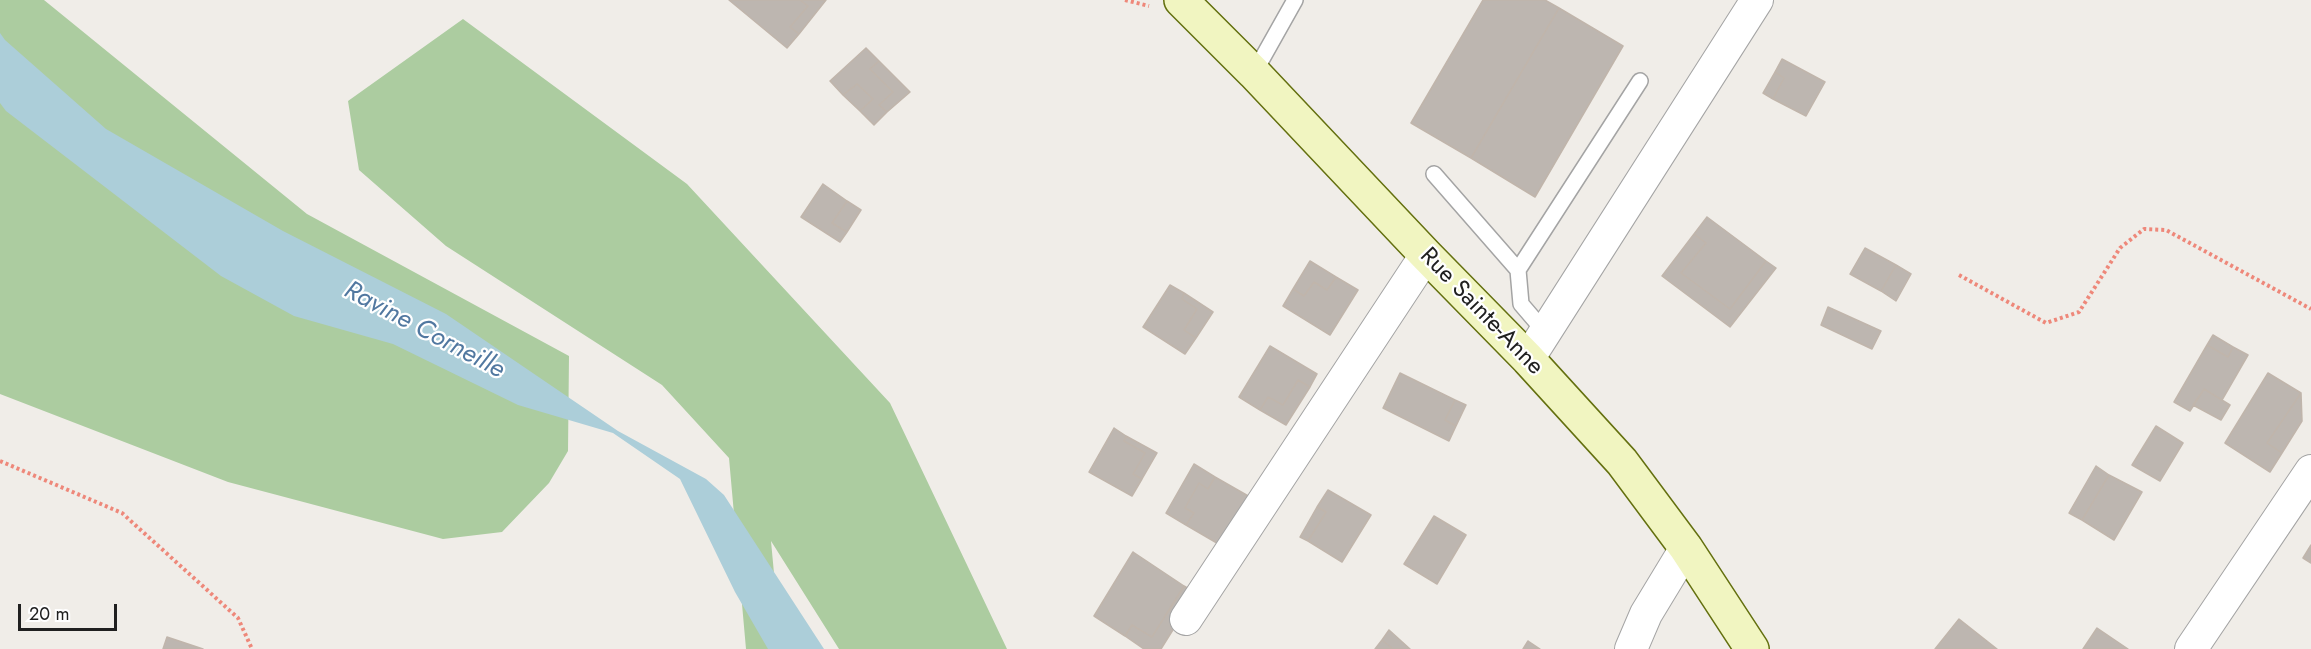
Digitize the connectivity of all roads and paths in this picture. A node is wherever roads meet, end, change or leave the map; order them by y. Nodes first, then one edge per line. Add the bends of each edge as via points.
1 (1180, 0) edge
2 (1295, 0) edge
3 (1757, 0) edge
4 (1254, 73) junction
5 (1640, 81) dead end
6 (1434, 174) dead end
7 (1426, 255) junction
8 (1518, 270) junction
9 (1959, 275) dead end
10 (2311, 309) edge
11 (1545, 332) junction
12 (1528, 359) junction
13 (0, 460) edge
14 (2311, 471) edge
15 (1686, 548) junction
16 (1186, 619) dead end
17 (2196, 648) edge
18 (252, 649) edge
19 (1631, 649) edge
20 (1752, 649) edge

1 - 4 main road, Rue Sainte-Anne
2 - 4 lane
3 - 11 street
4 - 7 main road, Rue Sainte-Anne
5 - 8 lane
6 - 8 lane
7 - 12 main road, Rue Sainte-Anne
7 - 16 street
8 - 11 lane via 1521,304
9 - 10 path via 2046,323 2079,312 2120,248 2144,229 2166,230
11 - 12 street
12 - 15 main road, Rue Sainte-Anne via 1622,462
13 - 18 path via 122,513 238,618
14 - 17 street
15 - 19 street via 1646,614
15 - 20 main road, Rue Sainte-Anne

